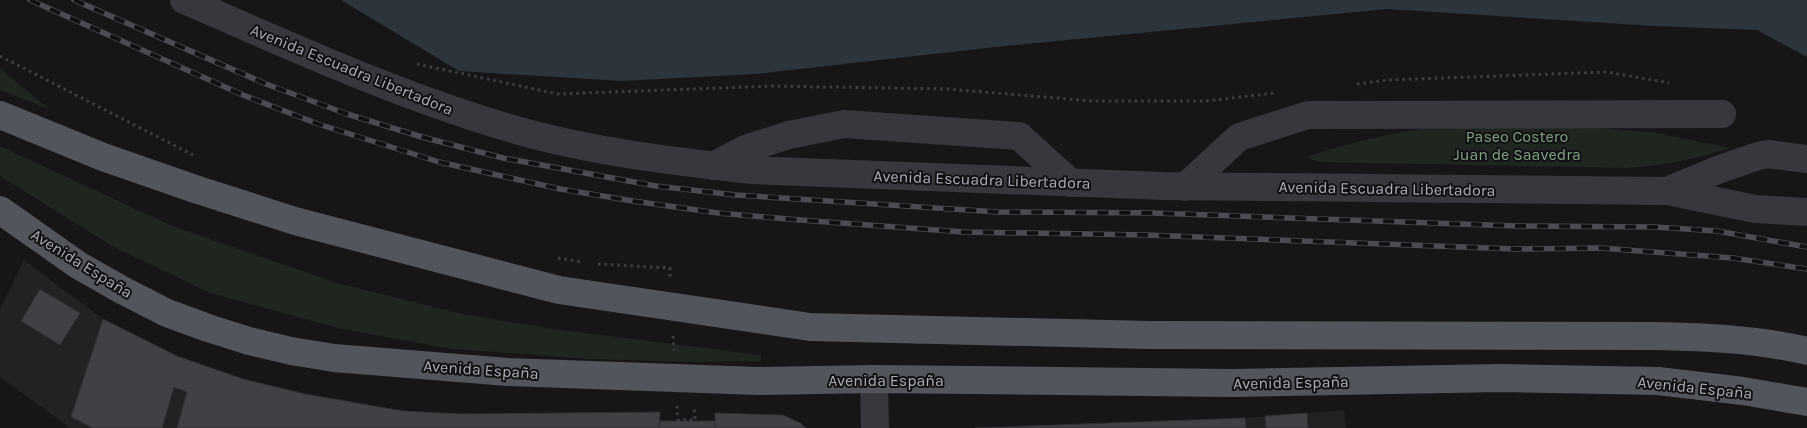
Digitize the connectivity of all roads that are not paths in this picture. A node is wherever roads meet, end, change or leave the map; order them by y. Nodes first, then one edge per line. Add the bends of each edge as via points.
1 (184, 0) edge
2 (1722, 114) dead end
3 (0, 116) edge
4 (1807, 159) edge
5 (713, 166) junction
6 (1071, 183) junction
7 (1185, 186) junction
8 (1667, 191) junction
9 (0, 210) edge
10 (1807, 212) edge
11 (1807, 351) edge
12 (874, 379) junction
13 (1807, 402) edge
14 (875, 428) edge

1 - 5 street, Avenida Escuadra Libertadora via 397,91 456,112 579,146
2 - 7 street via 1308,115 1240,137
3 - 11 main road via 111,160 286,218 559,290 810,326 1150,334 1702,337
4 - 8 street via 1768,154 1758,156
5 - 6 street, Avenida Escuadra Libertadora
5 - 6 street via 745,149 789,135 844,124 1019,136
6 - 7 street, Avenida Escuadra Libertadora
7 - 8 street, Avenida Escuadra Libertadora
8 - 10 street, Avenida Escuadra Libertadora via 1755,209
9 - 12 main road, Avenida España via 78,265 160,309 208,328 291,351 334,358 508,372 758,381
12 - 13 main road, Avenida España via 1232,383 1501,378 1658,381
12 - 14 street

